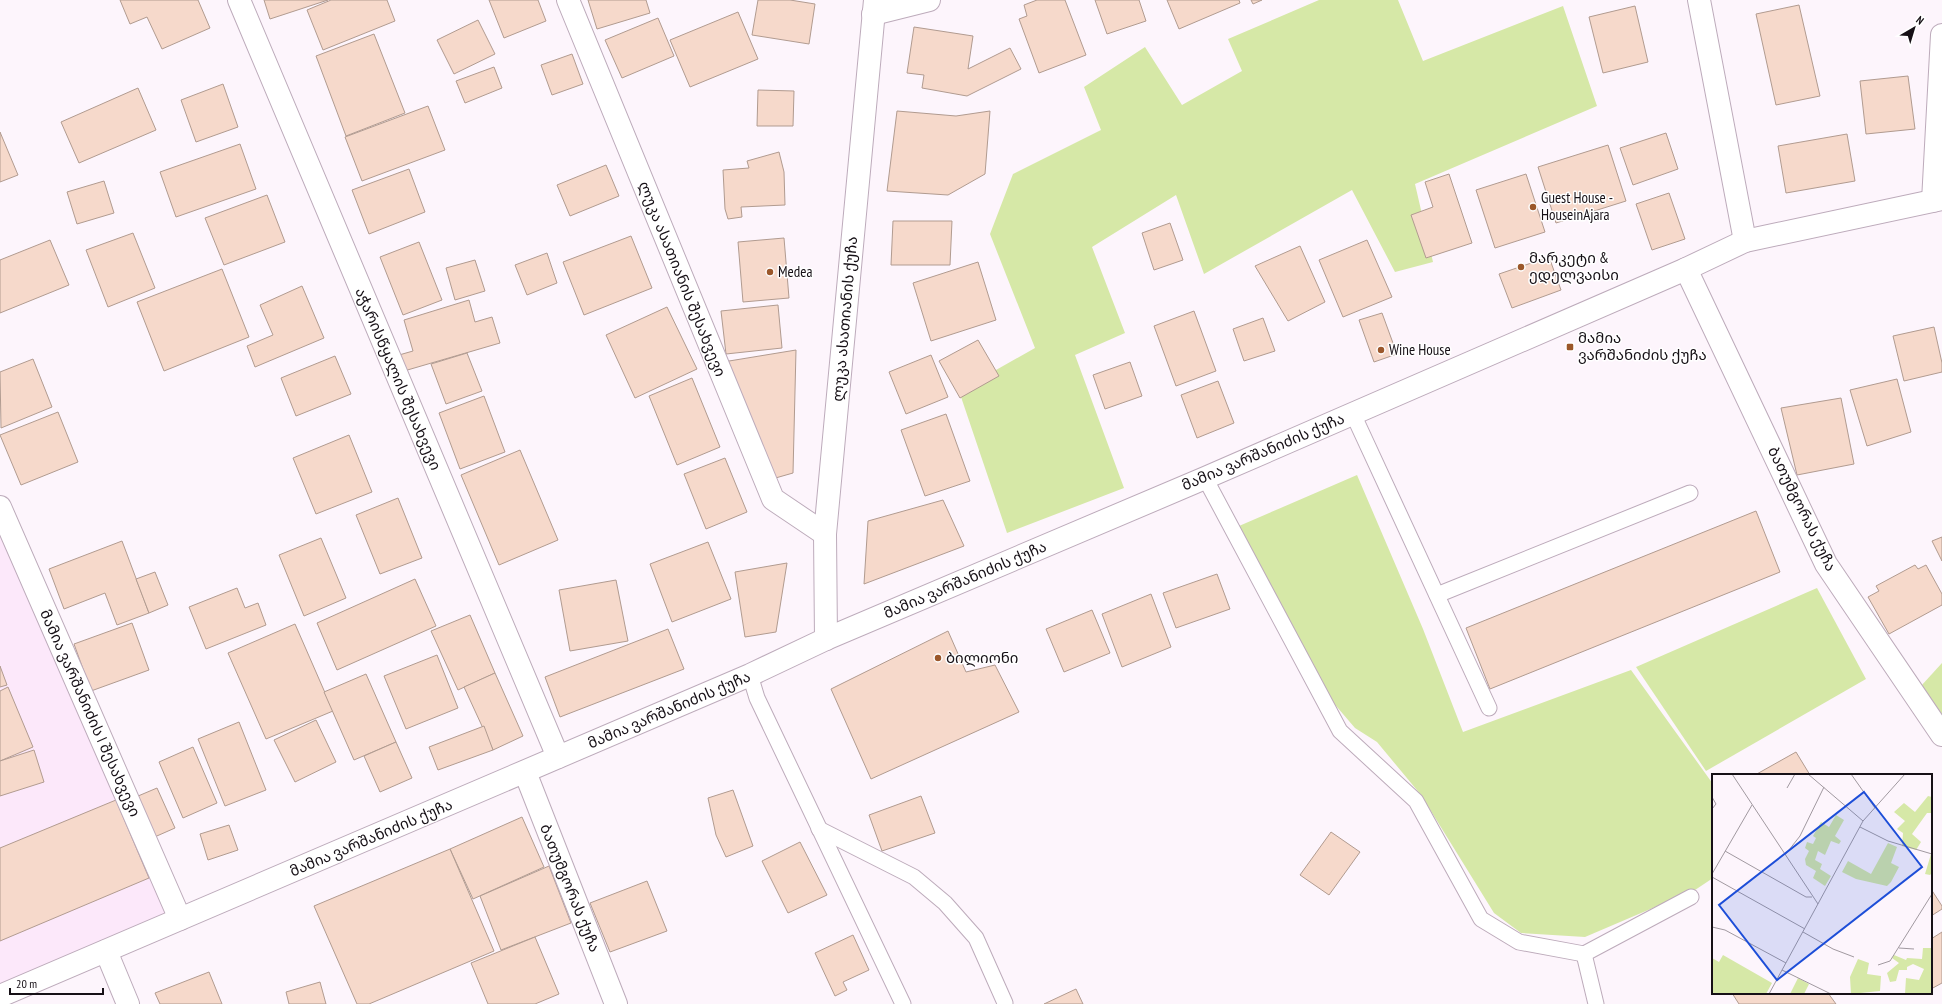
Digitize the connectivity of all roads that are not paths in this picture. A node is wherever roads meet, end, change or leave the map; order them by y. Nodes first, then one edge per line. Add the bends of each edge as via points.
1 (239, 0) edge
2 (568, 0) edge
3 (929, 0) edge
4 (1699, 0) edge
5 (874, 7) edge
6 (1942, 35) edge
7 (1937, 200) edge
8 (1745, 241) junction
9 (1686, 269) junction
10 (1353, 414) junction
11 (1205, 478) junction
12 (1690, 493) dead end
13 (0, 507) edge
14 (825, 534) junction
15 (1437, 595) junction
16 (826, 639) junction
17 (750, 675) junction
18 (1489, 708) dead end
19 (1942, 735) edge
20 (558, 757) junction
21 (525, 772) junction
22 (819, 829) junction
23 (1691, 897) dead end
24 (180, 919) junction
25 (106, 951) junction
26 (1584, 954) junction
27 (0, 996) edge
28 (1005, 1003) dead end
29 (128, 1004) edge
30 (616, 1004) edge
31 (902, 1004) edge
32 (1596, 1004) edge

1 - 20 street, აჭარისწყალის შესახვევი
2 - 14 street, ლუკა ასათიანის შესახვევი via 773,499
3 - 5 street
4 - 8 street
5 - 14 street, ლუკა ასათიანის ქუჩა
6 - 7 street
7 - 8 street, მამია ვარშანიძის ქუჩა
8 - 9 street, მამია ვარშანიძის ქუჩა
9 - 10 street, მამია ვარშანიძის ქუჩა
9 - 19 street, ბათუმგორას ქუჩა via 1826,564
10 - 11 street, მამია ვარშანიძის ქუჩა
10 - 15 lane
11 - 16 street, მამია ვარშანიძის ქუჩა
11 - 26 lane via 1340,731 1416,802 1481,919 1519,942
12 - 15 lane
13 - 24 street, მამია ვარშანიძის I შესახვევი
14 - 16 street, ლუკა ასათიანის ქუჩა
15 - 18 lane
16 - 17 street, მამია ვარშანიძის ქუჩა
17 - 20 street, მამია ვარშანიძის ქუჩა
17 - 22 lane via 758,698
20 - 21 street, მამია ვარშანიძის ქუჩა
21 - 24 street, მამია ვარშანიძის ქუჩა
21 - 30 street, ბათუმგორას ქუჩა
22 - 28 lane via 914,877 945,903 976,938
22 - 31 lane
23 - 26 lane
24 - 25 street, მამია ვარშანიძის ქუჩა
25 - 27 street, მამია ვარშანიძის ქუჩა
25 - 29 street
26 - 32 lane

